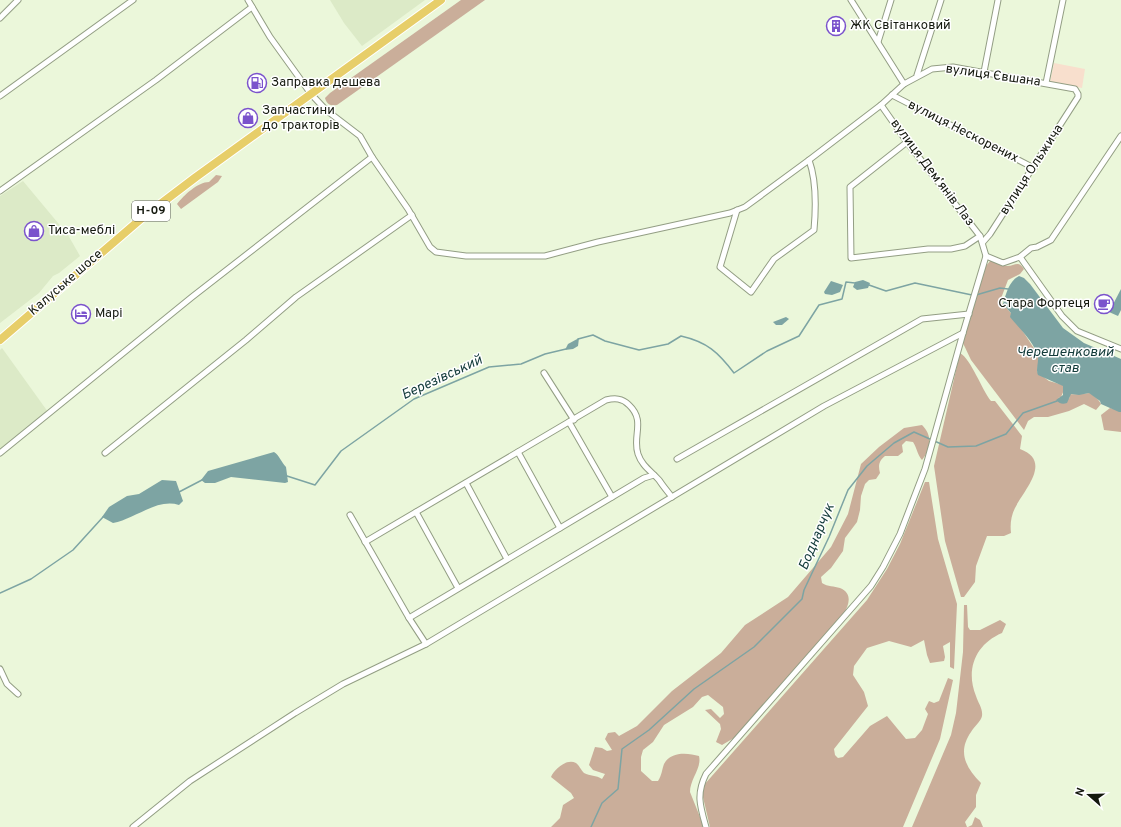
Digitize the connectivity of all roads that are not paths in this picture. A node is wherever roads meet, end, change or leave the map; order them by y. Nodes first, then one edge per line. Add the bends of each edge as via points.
1 (18, 0) edge
2 (133, 0) edge
3 (248, 0) edge
4 (442, 0) edge
5 (850, 0) edge
6 (891, 0) edge
7 (941, 0) edge
8 (998, 0) edge
9 (1063, 0) edge
10 (252, 7) junction
11 (0, 18) edge
12 (878, 42) junction
13 (984, 72) junction
14 (917, 76) junction
15 (1046, 83) junction
16 (904, 84) junction
17 (311, 94) junction
18 (0, 96) edge
19 (892, 96) junction
20 (1078, 97) joint
21 (881, 105) junction
22 (1121, 136) edge
23 (907, 142) junction
24 (372, 157) junction
25 (809, 160) junction
26 (1034, 168) junction
27 (0, 191) edge
28 (736, 210) junction
29 (412, 215) junction
30 (980, 236) junction
31 (983, 242) junction
32 (986, 256) junction
33 (1020, 257) junction
34 (969, 314) junction
35 (963, 333) junction
36 (0, 340) edge
37 (1121, 349) edge
38 (544, 373) dead end
39 (571, 421) junction
40 (518, 452) junction
41 (0, 453) edge
42 (105, 453) dead end
43 (677, 459) dead end
44 (654, 475) junction
45 (466, 483) junction
46 (612, 497) junction
47 (672, 497) junction
48 (416, 512) junction
49 (350, 515) dead end
50 (560, 528) junction
51 (365, 542) junction
52 (507, 559) junction
53 (458, 588) junction
54 (409, 618) junction
55 (426, 644) junction
56 (0, 669) edge
57 (18, 694) dead end
58 (133, 827) edge
59 (706, 827) edge

1 - 11 street
2 - 18 street
3 - 10 street
4 - 17 main road, Калуське шосе / Н-09
5 - 12 street
6 - 12 street
7 - 14 street
8 - 13 street
9 - 15 street
10 - 17 street
10 - 27 street via 156,80
12 - 16 street
13 - 14 street, вулиця Євшана via 940,67
13 - 15 street, вулиця Євшана
14 - 16 street, вулиця Євшана
15 - 20 street, вулиця Євшана via 1074,89
16 - 19 street, вулиця Євшана
17 - 24 street via 326,110 360,136
17 - 36 main road, Калуське шосе / Н-09 via 142,218
19 - 21 street, вулиця Євшана
19 - 26 street, вулиця Нескорених
20 - 26 street, вулиця Ольжича
21 - 23 street, вулиця Демʼянів Лаз
21 - 25 street, вулиця Євшана
22 - 33 street via 1051,240 1031,248
23 - 30 street, вулиця Демʼянів Лаз
23 - 30 street via 850,187 850,258 928,248 951,249 965,246
24 - 29 street
24 - 41 street via 192,297
25 - 28 street, вулиця Євшана via 745,207
25 - 28 street via 816,208 814,230 774,259 751,292 720,267
26 - 31 street, вулиця Ольжича
28 - 29 street, вулиця Євшана via 545,256 466,256 436,252 430,247
29 - 42 street via 296,297
30 - 31 street, вулиця Демʼянів Лаз
31 - 32 street, вулиця Демʼянів Лаз
32 - 33 street via 1004,263
32 - 34 street
33 - 37 street via 1062,316 1077,331
34 - 35 street
34 - 43 street via 922,319
35 - 47 street via 824,406
35 - 59 street via 925,469 900,534 883,567 871,586 706,774 699,790
38 - 39 street
39 - 40 street
39 - 44 street via 606,400 620,399 626,402 636,414 638,454 646,469
39 - 46 street
40 - 45 street
40 - 50 street
44 - 46 street
44 - 47 street
45 - 48 street
45 - 52 street
46 - 50 street
47 - 55 street
48 - 51 street
48 - 53 street
49 - 51 street
50 - 52 street
51 - 54 street
52 - 53 street
53 - 54 street
54 - 55 street
55 - 58 street via 343,684 294,713 190,781
56 - 57 street via 7,684

